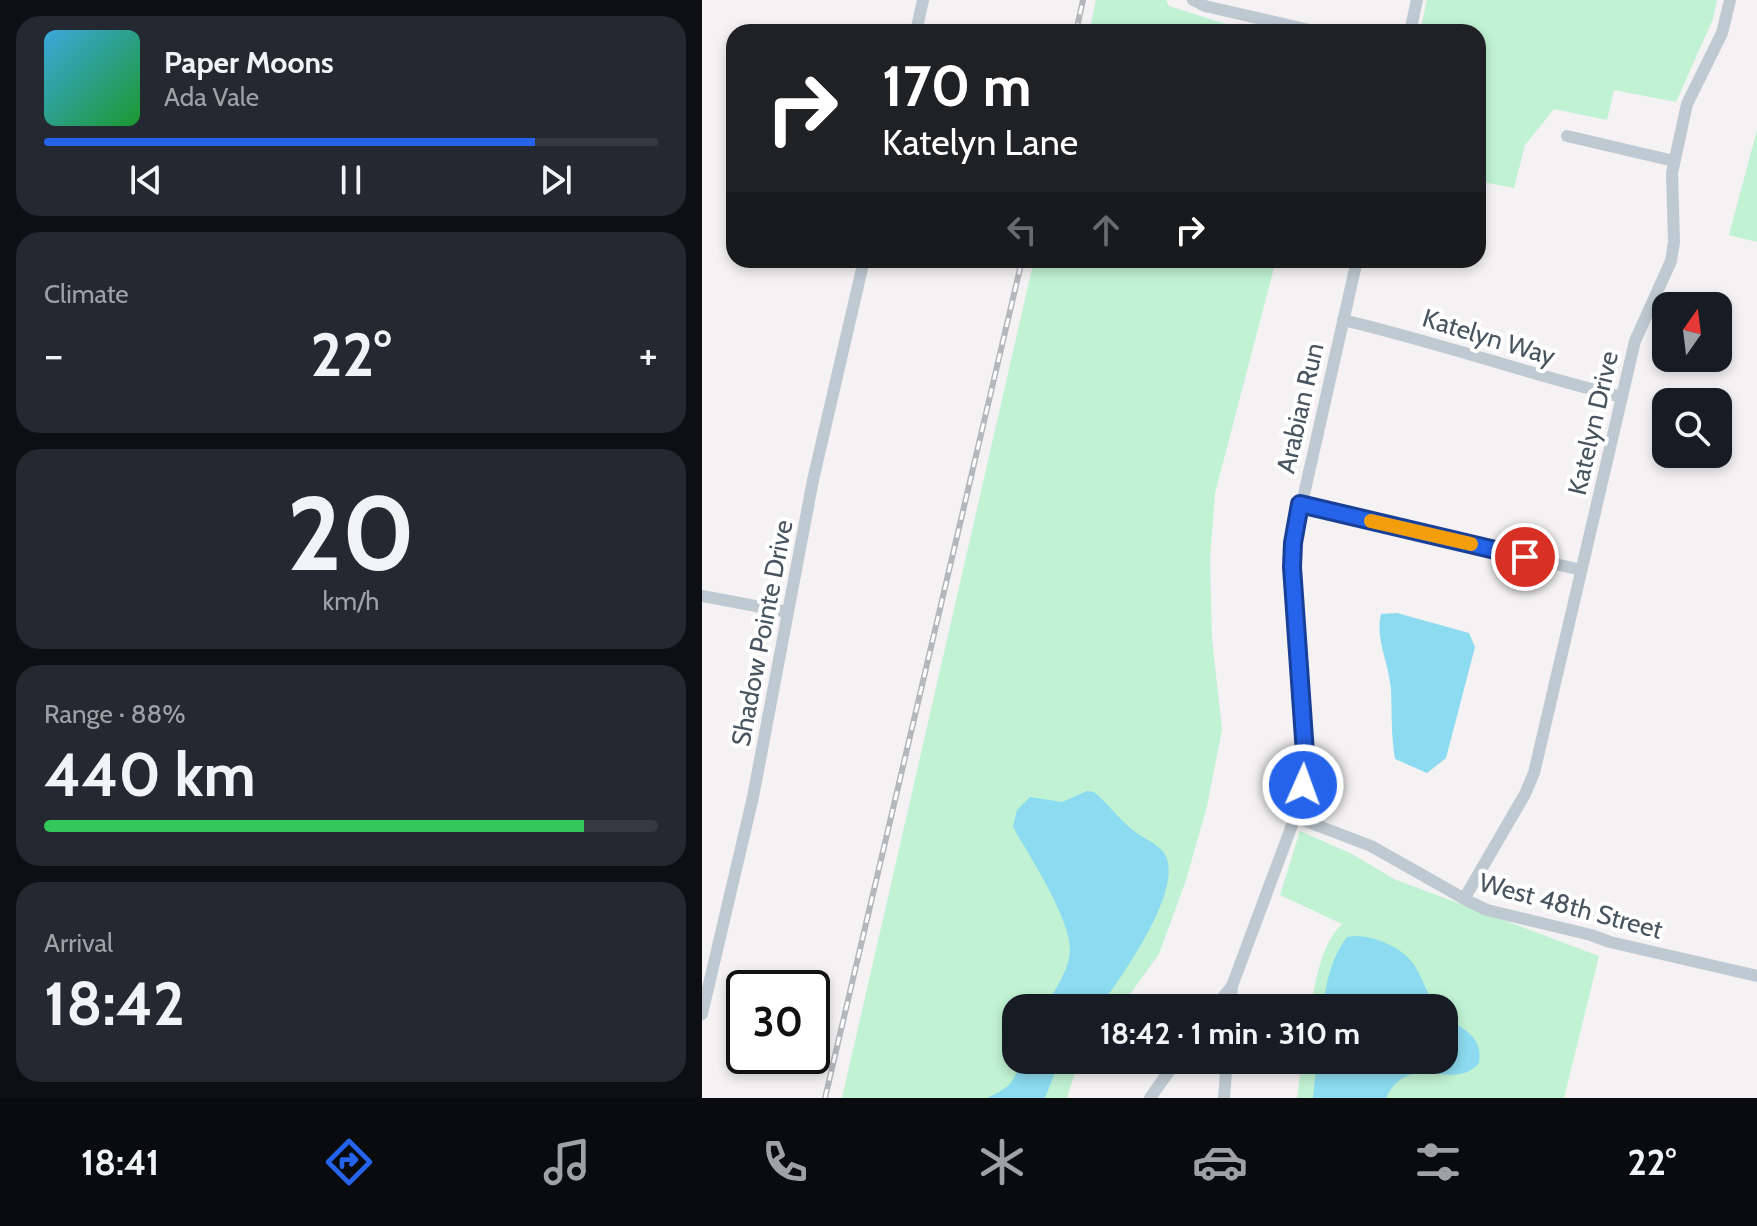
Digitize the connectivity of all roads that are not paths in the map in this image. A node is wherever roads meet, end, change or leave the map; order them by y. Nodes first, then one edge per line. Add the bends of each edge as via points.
1 (923, 0) edge
2 (1193, 0) edge
3 (1417, 0) edge
4 (1730, 0) edge
5 (918, 24) edge
6 (1283, 24) edge
7 (1412, 24) edge
8 (1567, 136) dead end
9 (1674, 161) junction
10 (862, 268) edge
11 (1355, 268) edge
12 (1343, 320) junction
13 (1622, 397) junction
14 (1300, 504) junction
15 (1581, 570) junction
16 (702, 596) edge
17 (788, 612) junction
18 (1295, 817) junction
19 (1464, 899) junction
20 (1757, 976) edge
21 (1232, 986) junction
22 (1226, 994) edge
23 (1231, 994) edge
24 (702, 1014) edge
25 (1167, 1074) edge
26 (1226, 1074) edge
27 (1150, 1098) edge
28 (1224, 1098) edge

1 - 5 street
2 - 6 street
3 - 7 street
4 - 9 street, Katelyn Drive via 1722,33 1688,100
8 - 9 street
9 - 13 street, Katelyn Drive via 1671,261 1638,331
10 - 17 street, Shadow Pointe Drive
11 - 12 street, Arabian Run
12 - 13 street, Katelyn Way
12 - 14 street, Arabian Run
13 - 15 street, Katelyn Drive
14 - 15 street
14 - 18 street, Arabian Run via 1292,567 1305,763
15 - 19 street, Katelyn Drive via 1533,776
16 - 17 street
17 - 24 street, Shadow Pointe Drive via 748,819
18 - 19 street, West 48th Street via 1371,846
18 - 21 street, Arabian Run
19 - 20 street, West 48th Street via 1487,910
21 - 22 street, Arabian Run
21 - 23 street, Arabian Run
25 - 27 street
26 - 28 street

